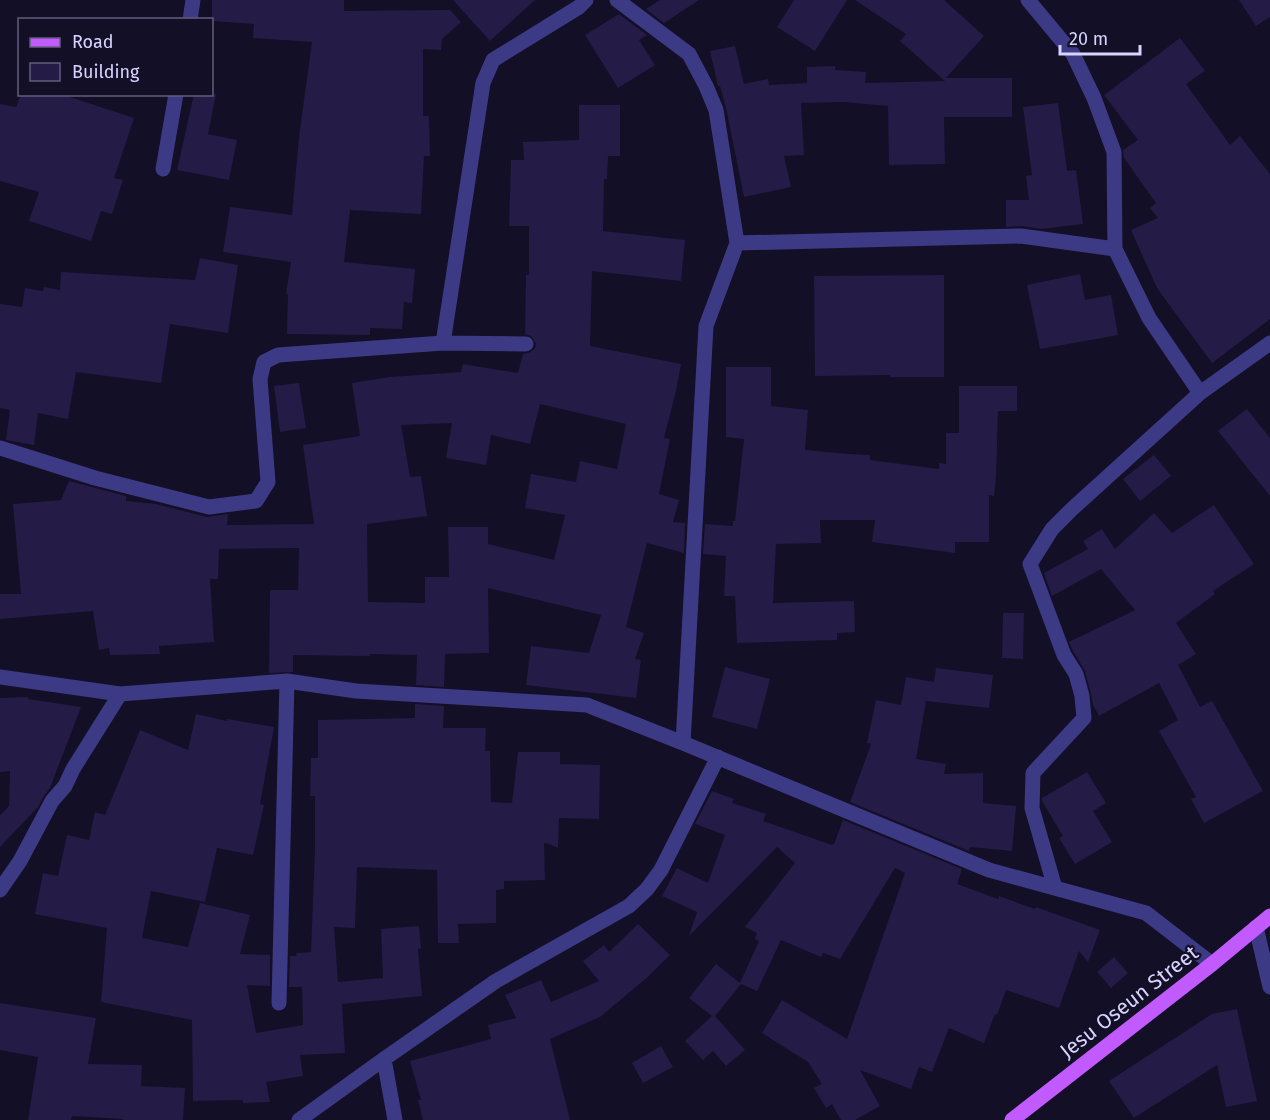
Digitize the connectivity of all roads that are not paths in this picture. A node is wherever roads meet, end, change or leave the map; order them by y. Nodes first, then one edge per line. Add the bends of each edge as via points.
1 (193, 0) edge
2 (586, 0) edge
3 (617, 0) edge
4 (1028, 0) edge
5 (190, 18) edge
6 (176, 96) edge
7 (163, 169) dead end
8 (737, 243) junction
9 (1115, 249) junction
10 (443, 343) junction
11 (1270, 343) edge
12 (526, 344) dead end
13 (1200, 393) junction
14 (0, 448) edge
15 (0, 677) edge
16 (287, 681) junction
17 (120, 694) junction
18 (683, 743) junction
19 (718, 758) junction
20 (1055, 888) junction
21 (0, 890) edge
22 (1270, 916) edge
23 (1256, 927) junction
24 (1212, 964) junction
25 (1270, 987) edge
26 (279, 1003) dead end
27 (384, 1059) junction
28 (299, 1120) edge
29 (395, 1120) edge
30 (1012, 1120) edge

1 - 5 street
2 - 10 street via 493,60 483,83
3 - 8 street via 688,54 706,86 716,110
4 - 9 street via 1073,54 1114,152
6 - 7 street
8 - 9 street via 1022,236
8 - 18 street via 705,326
9 - 13 street via 1149,318
10 - 12 street
10 - 14 street via 278,356 264,362 260,379 268,482 256,501 209,507 95,478
11 - 13 street
13 - 20 street via 1052,529 1030,564 1064,655 1076,674 1084,718 1033,773 1032,808
15 - 17 street
16 - 17 street
16 - 18 street via 356,691 587,705
16 - 26 street
17 - 21 street
18 - 19 street
19 - 20 street via 989,870
19 - 27 street via 661,870 629,906 496,981
20 - 24 street via 1146,912
22 - 23 main road, Jesu Oseun Street
23 - 24 main road, Jesu Oseun Street
23 - 25 street
24 - 30 main road, Jesu Oseun Street
27 - 28 street
27 - 29 street

